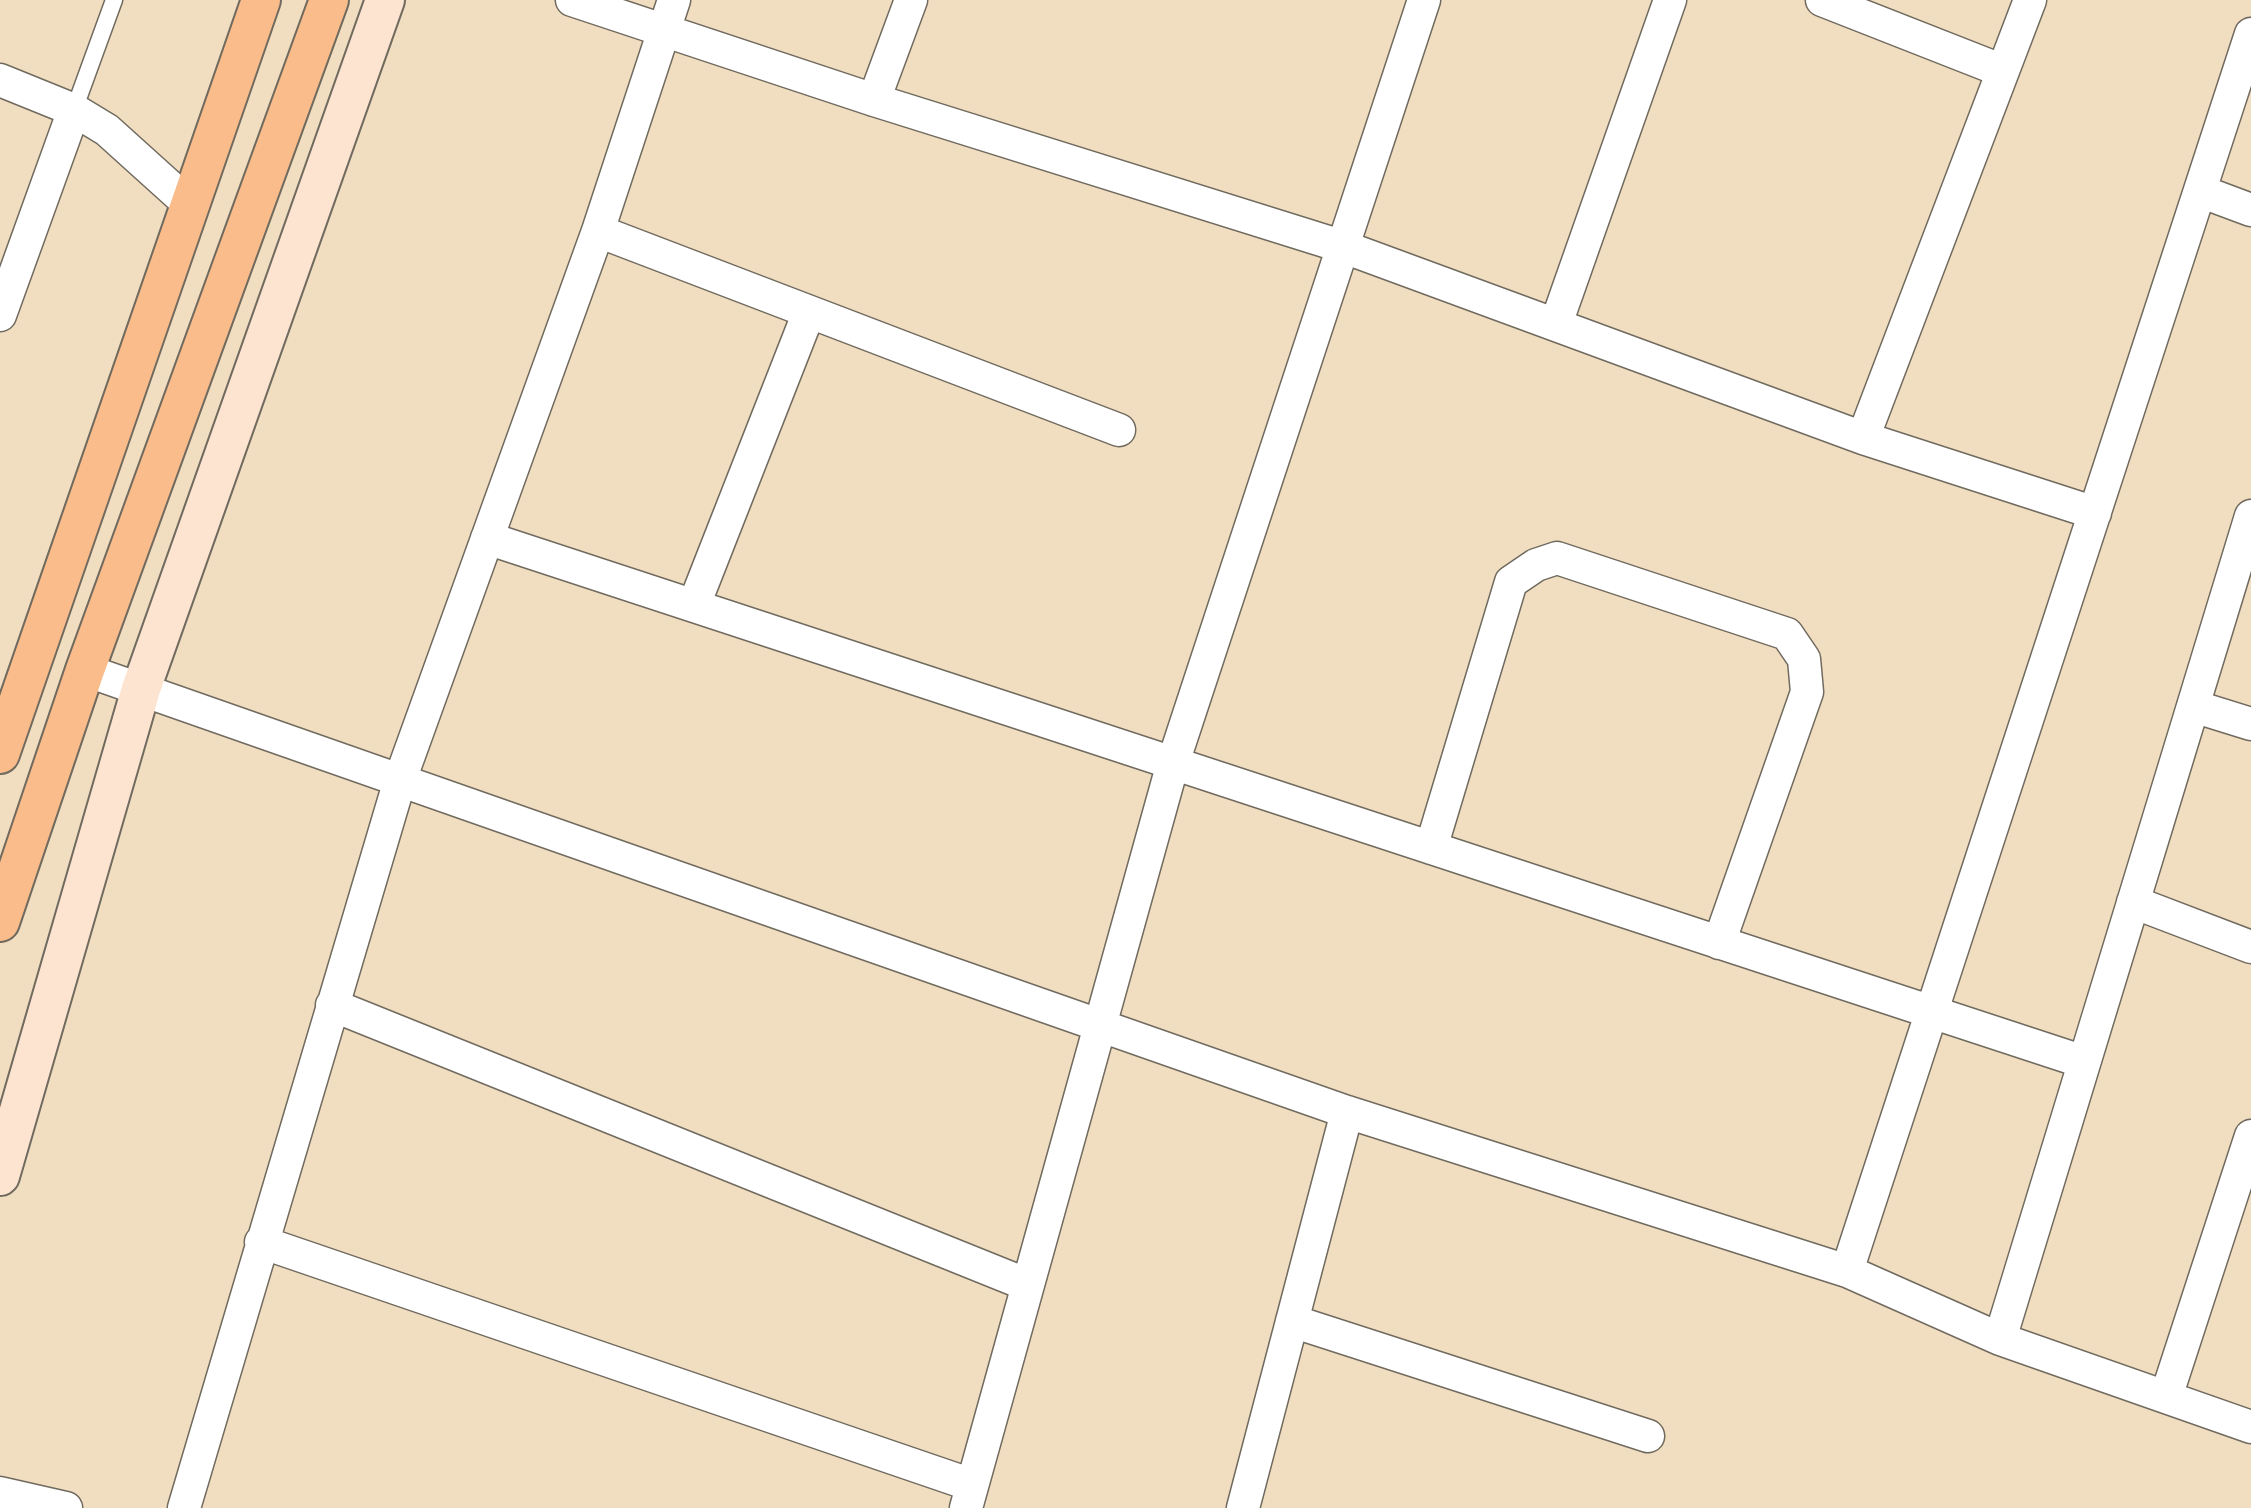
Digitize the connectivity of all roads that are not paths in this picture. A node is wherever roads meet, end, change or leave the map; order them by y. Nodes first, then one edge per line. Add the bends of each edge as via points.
1 (114, 0) edge
2 (261, 0) edge
3 (329, 0) edge
4 (385, 0) edge
5 (572, 0) edge
6 (674, 0) edge
7 (911, 0) edge
8 (1424, 0) edge
9 (1670, 0) edge
10 (1822, 0) edge
11 (2030, 0) edge
12 (663, 30) junction
13 (2251, 34) edge
14 (2003, 71) junction
15 (0, 80) edge
16 (874, 100) junction
17 (74, 110) junction
18 (2200, 191) junction
19 (189, 204) junction
20 (2251, 210) edge
21 (598, 231) junction
22 (1344, 247) junction
23 (809, 312) junction
24 (0, 315) edge
25 (1556, 324) junction
26 (1119, 430) dead end
27 (1863, 438) junction
28 (2095, 513) junction
29 (2251, 516) edge
30 (487, 538) junction
31 (694, 606) junction
32 (85, 670) junction
33 (141, 690) junction
34 (2193, 706) junction
35 (2251, 724) edge
36 (0, 754) edge
37 (1173, 763) junction
38 (400, 780) junction
39 (1431, 848) junction
40 (2133, 902) junction
41 (0, 922) edge
42 (1719, 943) junction
43 (2251, 947) edge
44 (332, 1005) junction
45 (1932, 1012) junction
46 (1100, 1026) junction
47 (2084, 1062) junction
48 (1347, 1112) junction
49 (2251, 1136) edge
50 (0, 1176) edge
51 (261, 1242) junction
52 (1847, 1271) junction
53 (1028, 1284) junction
54 (1292, 1321) junction
55 (2000, 1339) junction
56 (2166, 1397) junction
57 (2251, 1427) edge
58 (1648, 1436) dead end
59 (0, 1493) edge
60 (969, 1496) edge
61 (66, 1508) edge
62 (184, 1508) edge
63 (1243, 1508) edge

1 - 17 lane
2 - 19 main road
3 - 32 main road
4 - 33 street
5 - 12 street
6 - 12 street
7 - 16 street
8 - 22 street
9 - 25 street
10 - 14 street
11 - 14 street
12 - 16 street
12 - 21 street
13 - 18 street
14 - 27 street
15 - 17 street
16 - 22 street
17 - 19 street via 107,130
17 - 24 street
18 - 20 street
18 - 28 street
19 - 36 main road
21 - 23 street
21 - 30 street
22 - 25 street
22 - 37 street
23 - 26 street
23 - 31 street
25 - 27 street
27 - 28 street
28 - 45 street
29 - 34 street
30 - 31 street
30 - 38 street
31 - 37 street
32 - 33 street
32 - 41 main road
33 - 38 street
33 - 50 street
34 - 35 street
34 - 40 street
37 - 39 street
37 - 46 street
38 - 44 street
38 - 46 street
39 - 42 street
39 - 42 street via 1511,582 1536,565 1557,558 1583,566 1787,634 1804,659 1807,692
40 - 43 street
40 - 47 street
42 - 45 street
44 - 51 street
44 - 53 street
45 - 47 street
45 - 52 street
46 - 48 street
46 - 53 street
47 - 55 street
48 - 52 street
48 - 54 street
49 - 56 street
51 - 60 street
51 - 62 street
52 - 55 street
53 - 60 street
54 - 58 street
54 - 63 street
55 - 56 street
56 - 57 street
59 - 61 street

